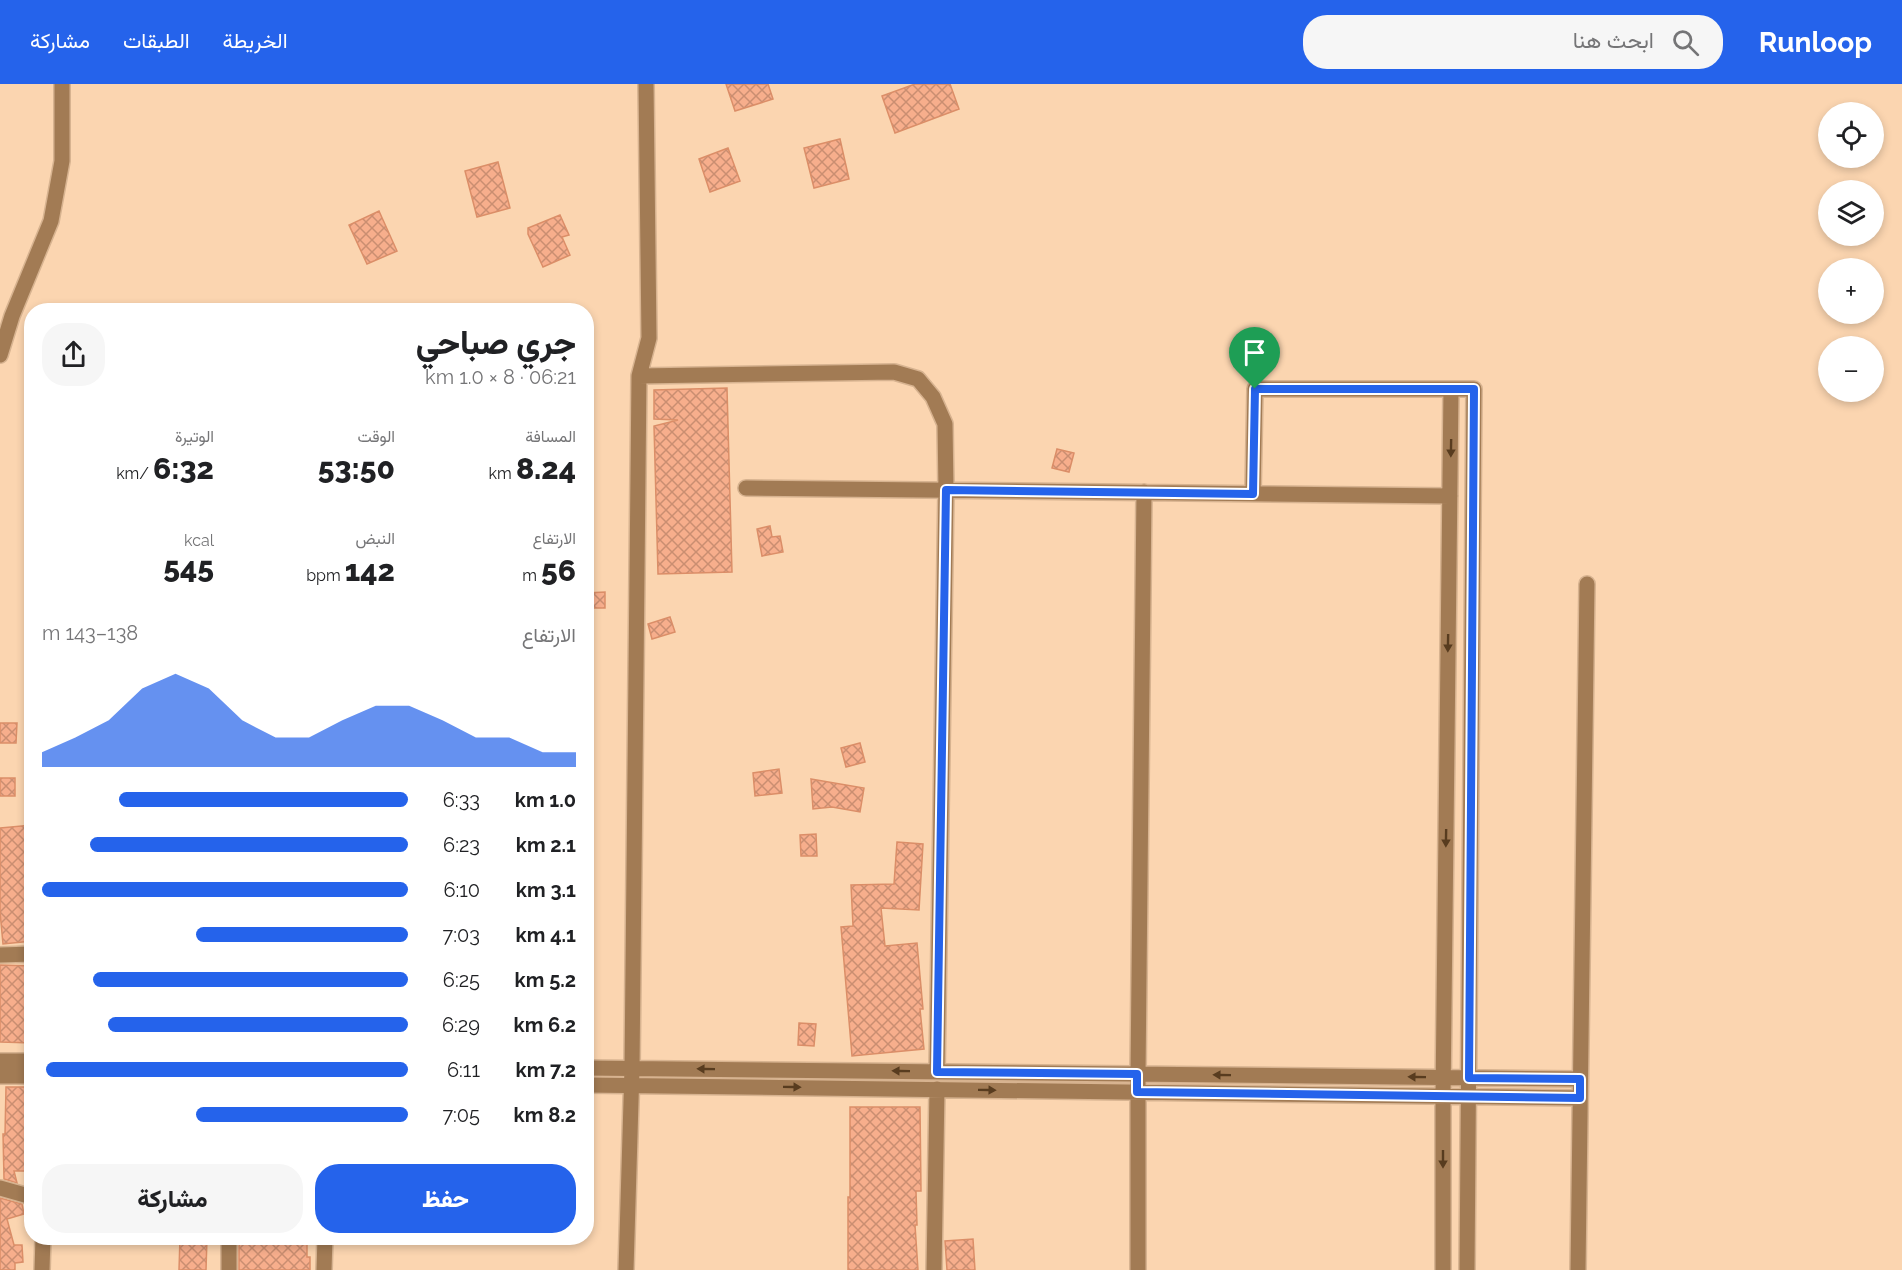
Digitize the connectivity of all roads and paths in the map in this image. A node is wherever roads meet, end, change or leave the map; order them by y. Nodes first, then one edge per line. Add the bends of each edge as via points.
1 (62, 84) edge
2 (646, 84) edge
3 (0, 355) edge
4 (639, 376) junction
5 (1451, 389) junction
6 (746, 488) dead end
7 (946, 490) junction
8 (1144, 492) junction
9 (1253, 494) junction
10 (1450, 496) junction
11 (1587, 584) dead end
12 (24, 954) edge
13 (0, 955) edge
14 (0, 1061) edge
15 (24, 1061) edge
16 (594, 1068) edge
17 (632, 1068) junction
18 (937, 1072) junction
19 (1137, 1074) junction
20 (0, 1076) edge
21 (24, 1076) edge
22 (1443, 1078) junction
23 (1469, 1078) junction
24 (1580, 1079) junction
25 (594, 1084) edge
26 (631, 1085) junction
27 (937, 1089) junction
28 (1137, 1092) junction
29 (1443, 1097) junction
30 (1469, 1097) junction
31 (1580, 1098) junction
32 (0, 1188) edge
33 (24, 1195) edge
34 (43, 1245) edge
35 (229, 1245) edge
36 (325, 1245) edge
37 (42, 1270) edge
38 (229, 1270) edge
39 (324, 1270) edge
40 (626, 1270) edge
41 (934, 1270) edge
42 (1138, 1270) edge
43 (1443, 1270) edge
44 (1467, 1270) edge
45 (1578, 1270) edge

1 - 3 street via 62,161 51,221
2 - 4 street via 649,338
4 - 7 street via 894,372 918,379 933,397 945,424
4 - 17 street
5 - 9 street via 1255,389
5 -> 10 street
5 - 23 street via 1474,389
6 - 7 street
7 - 8 street
7 - 18 street
8 - 9 street
8 - 19 street
9 - 10 street
10 -> 22 street
11 - 24 street
12 - 13 street
14 - 15 street
16 - 17 street
18 -> 17 street
17 - 26 street
18 - 19 street
22 -> 19 street
19 - 28 street
20 - 21 street
22 - 23 street
22 - 29 street
23 - 24 street
23 - 30 street
24 - 31 street
25 - 26 street
26 -> 27 street
26 - 40 street
27 -> 28 street
27 - 41 street
28 - 29 street
28 - 42 street
29 - 30 street
29 -> 43 street
30 - 31 street
30 - 44 street
31 - 45 street
32 - 33 street
34 - 37 street
35 - 38 street
36 - 39 street

